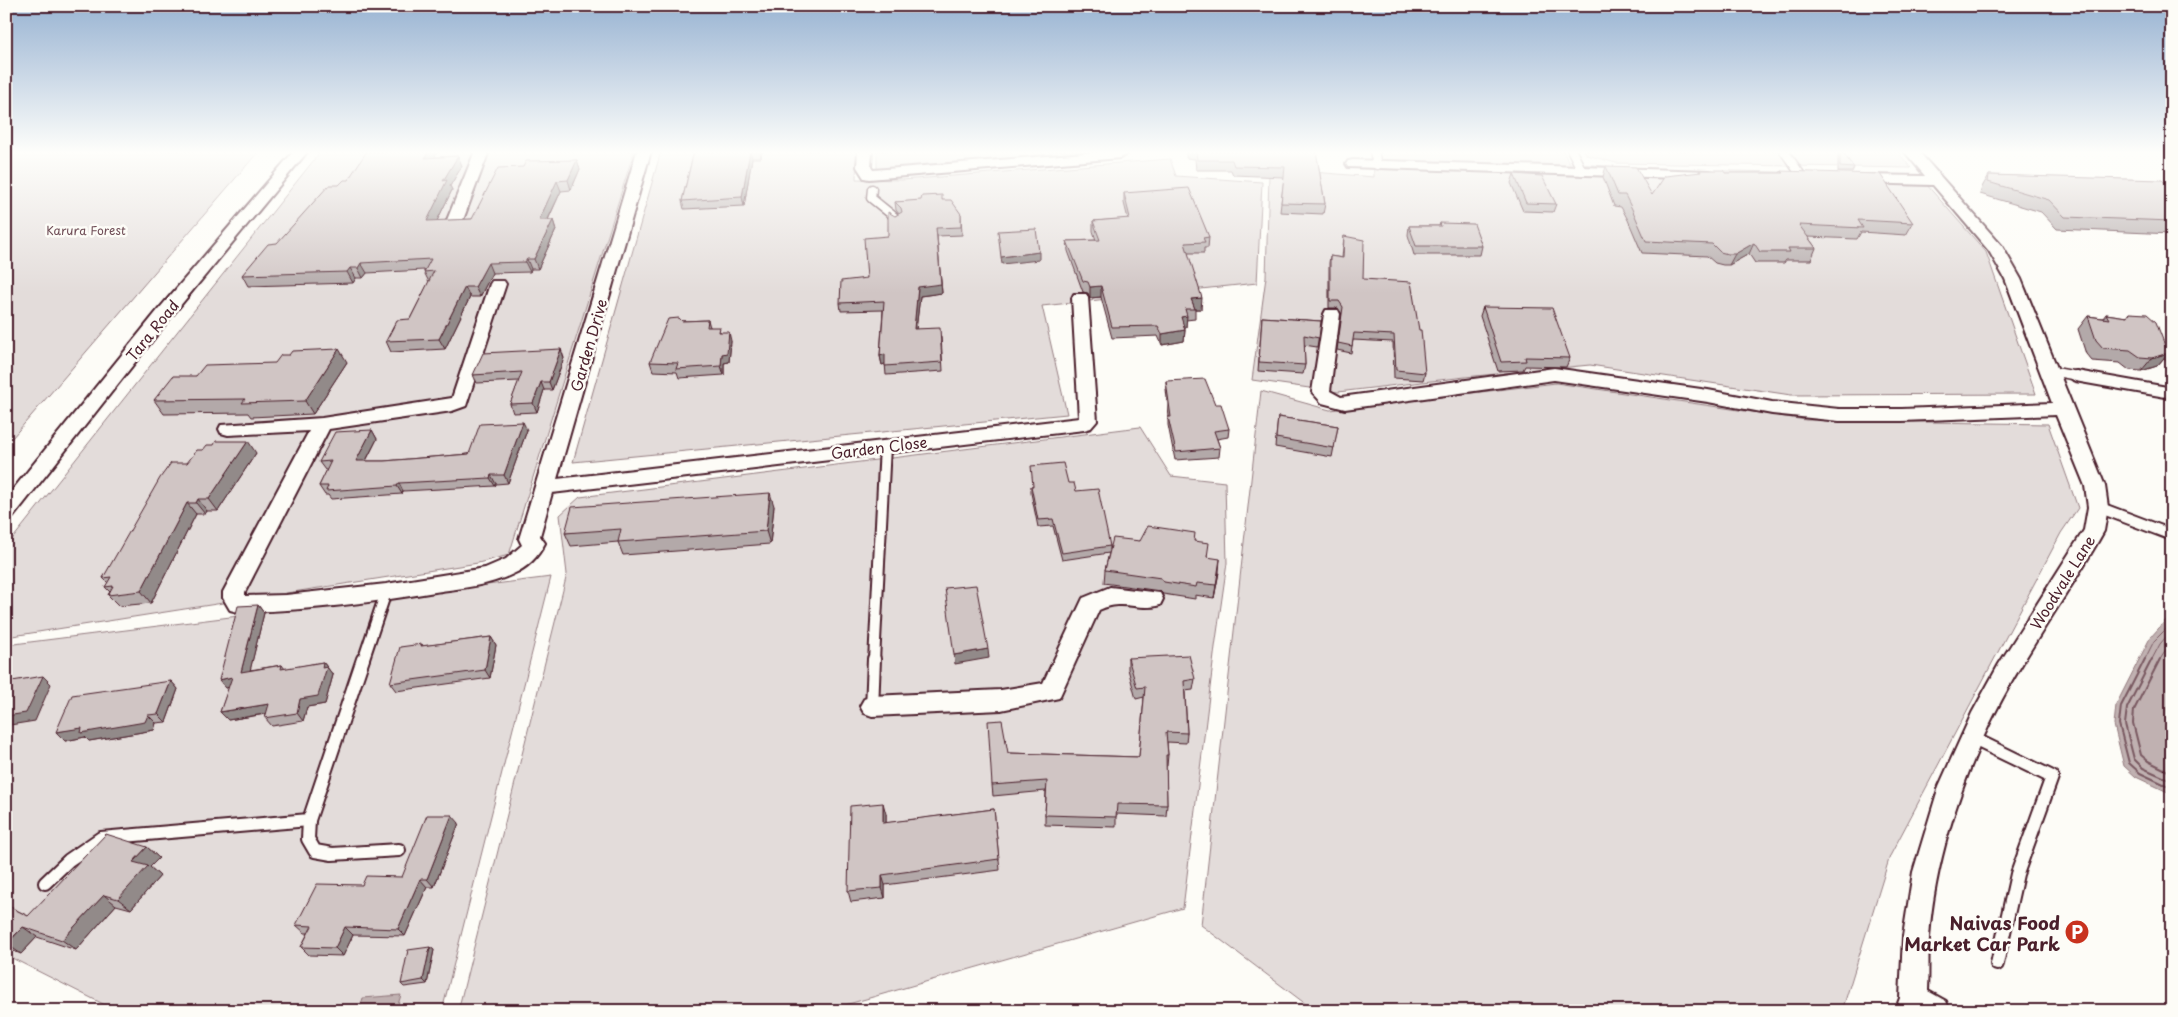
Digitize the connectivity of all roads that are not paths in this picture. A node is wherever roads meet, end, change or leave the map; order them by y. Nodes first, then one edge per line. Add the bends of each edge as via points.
1 (261, 198) edge
2 (463, 198) edge
3 (630, 198) edge
4 (872, 198) edge
5 (1951, 198) edge
6 (455, 220) edge
7 (897, 220) edge
8 (498, 284) dead end
9 (1080, 298) dead end
10 (1332, 314) dead end
11 (2050, 371) junction
12 (2172, 393) edge
13 (2062, 409) junction
14 (322, 424) junction
15 (228, 429) dead end
16 (885, 446) junction
17 (546, 487) junction
18 (2098, 507) junction
19 (6, 512) edge
20 (2172, 535) edge
21 (386, 592) junction
22 (1152, 599) dead end
23 (872, 711) joint
24 (1972, 738) junction
25 (309, 820) junction
26 (399, 850) dead end
27 (45, 883) dead end
28 (1997, 964) dead end
29 (1920, 1006) edge

1 - 19 street, Tara Road
2 - 6 street
3 - 17 street, Garden Drive
4 - 7 lane
5 - 11 street, Woodvale Lane via 1996,249 2014,279
8 - 14 street via 460,402
9 - 16 street, Garden Close via 1086,423
10 - 13 street via 1321,392 1333,402 1345,403 1554,374 1772,408 1840,415
11 - 12 lane
11 - 13 street, Woodvale Lane
13 - 18 street, Woodvale Lane via 2095,486
14 - 15 street
14 - 21 street via 234,592 234,598 238,604 257,605
16 - 17 street, Garden Close
16 - 23 lane
17 - 21 street, Garden Drive via 529,539 535,542 512,567 498,573
18 - 20 lane
18 - 24 street, Woodvale Lane via 2094,531 2006,671
21 - 25 lane
22 - 23 street via 1110,595 1091,604 1051,691 1001,700
24 - 28 lane via 2052,777 2017,874
24 - 29 street, Woodvale Lane via 1952,786 1926,872 1916,936
25 - 26 lane via 308,839 315,851 332,854
25 - 27 lane via 101,838

